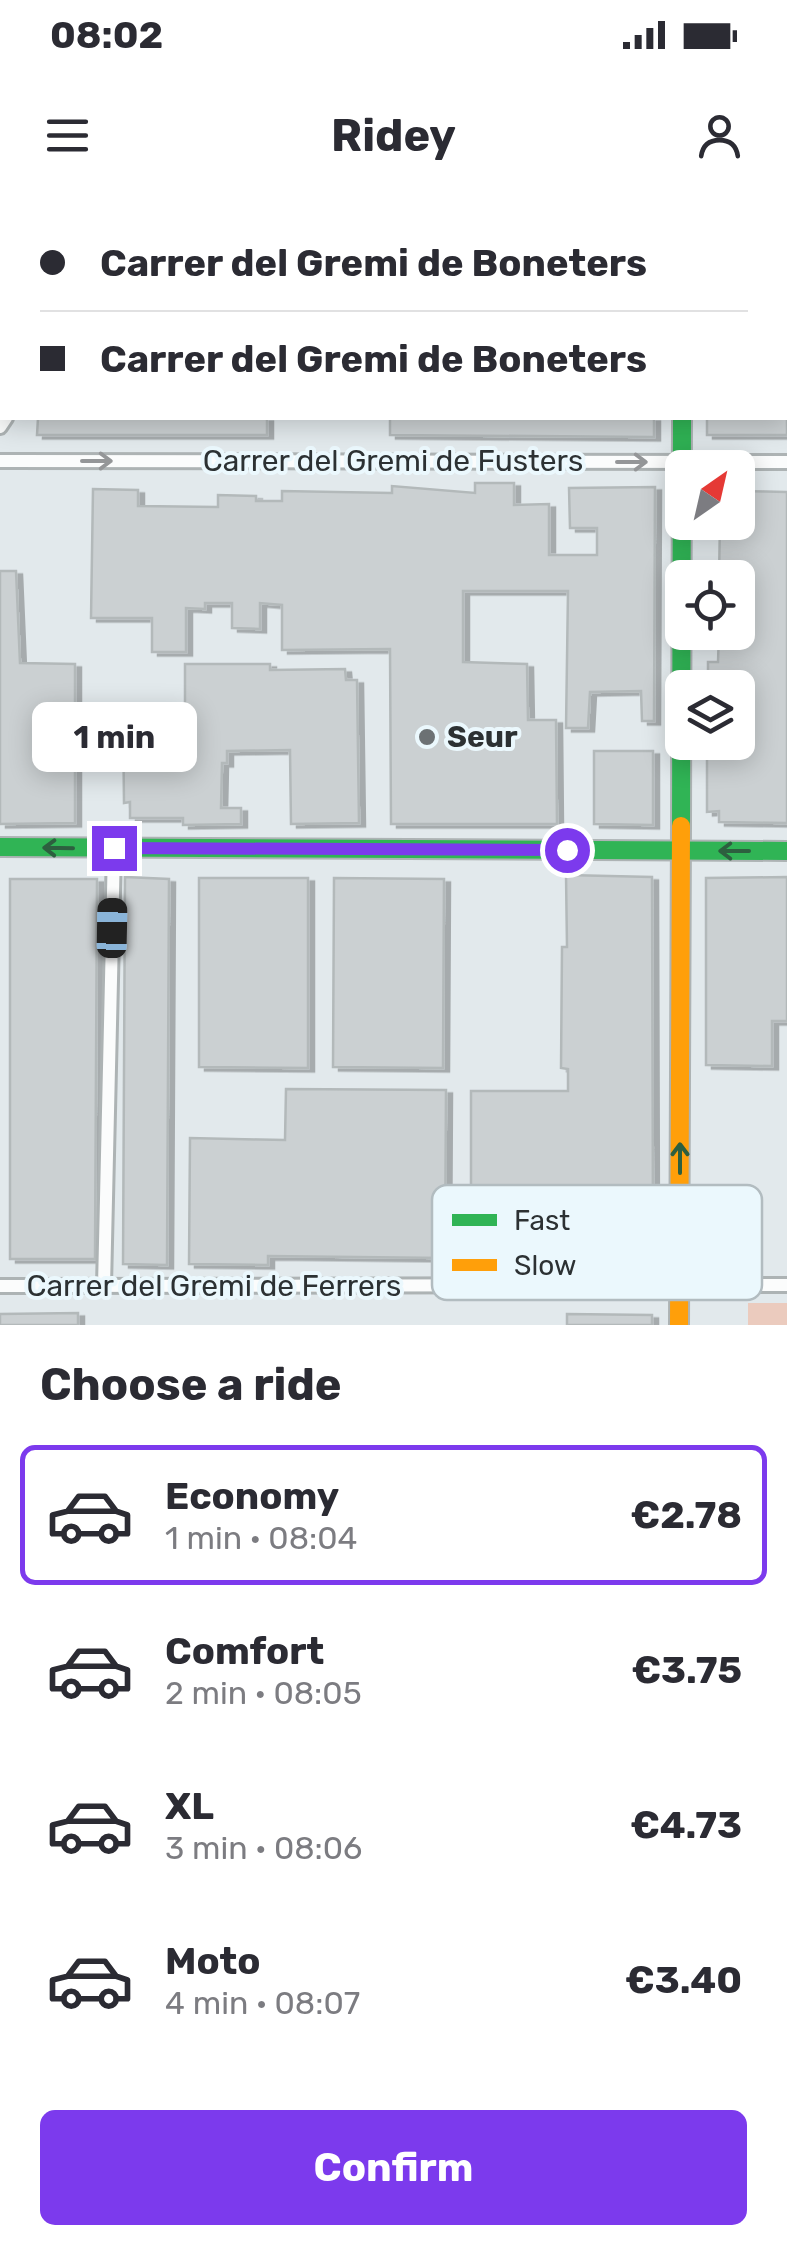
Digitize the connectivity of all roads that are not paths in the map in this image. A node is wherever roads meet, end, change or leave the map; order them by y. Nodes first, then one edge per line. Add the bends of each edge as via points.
1 (682, 420) edge
2 (682, 450) edge
3 (0, 460) edge
4 (665, 462) edge
5 (755, 462) edge
6 (787, 462) edge
7 (682, 540) edge
8 (0, 847) edge
9 (114, 848) junction
10 (680, 851) junction
11 (787, 851) edge
12 (680, 1185) edge
13 (0, 1286) edge
14 (104, 1286) junction
15 (432, 1286) edge

1 - 2 street
3 -> 4 street, Carrer del Gremi de Fusters
5 - 6 street, Carrer del Gremi de Fusters
7 - 10 street
9 -> 8 street
9 - 10 street
9 - 14 street
11 -> 10 street
12 -> 10 street
13 - 14 street, Carrer del Gremi de Ferrers
14 - 15 street, Carrer del Gremi de Ferrers

